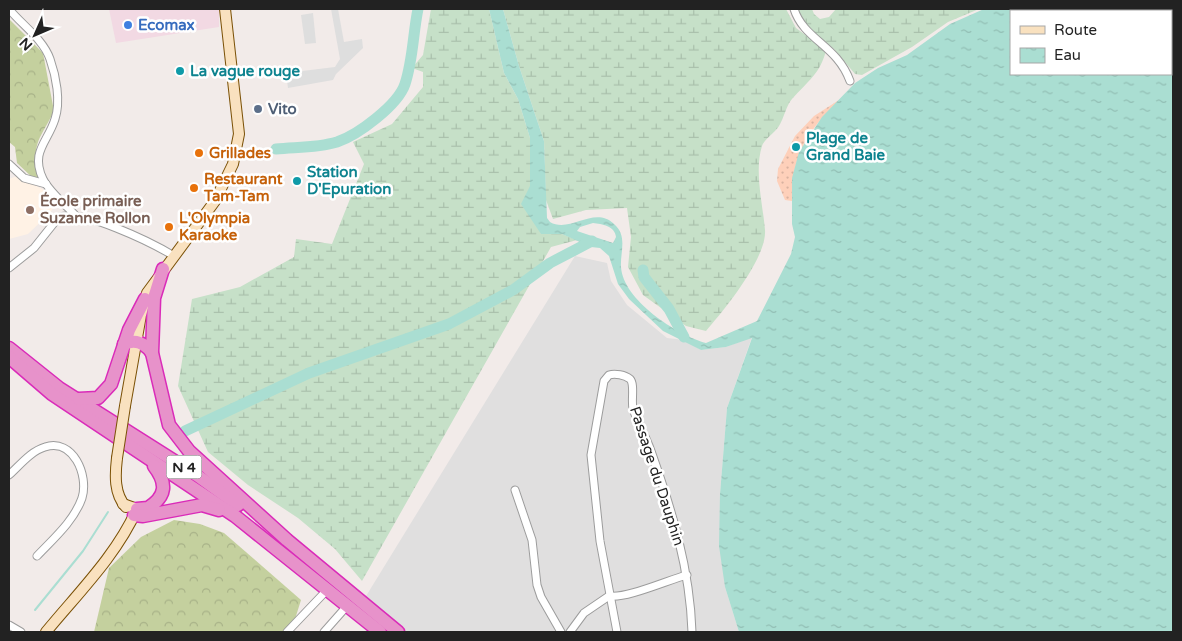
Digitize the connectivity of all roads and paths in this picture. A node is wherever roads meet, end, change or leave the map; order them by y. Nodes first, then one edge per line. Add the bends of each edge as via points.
1 (9, 9) edge
2 (225, 9) edge
3 (794, 9) edge
4 (850, 81) dead end
5 (9, 164) edge
6 (46, 184) junction
7 (76, 216) junction
8 (174, 256) junction
9 (9, 268) edge
10 (163, 269) joint
11 (149, 304) junction
12 (138, 336) junction
13 (124, 344) junction
14 (9, 348) edge
15 (152, 353) junction
16 (9, 357) edge
17 (79, 399) junction
18 (152, 462) junction
19 (9, 475) edge
20 (515, 490) dead end
21 (135, 512) junction
22 (267, 540) junction
23 (287, 540) junction
24 (37, 556) dead end
25 (687, 575) junction
26 (327, 590) junction
27 (609, 596) junction
28 (351, 602) junction
29 (9, 625) edge
30 (21, 632) edge
31 (46, 632) edge
32 (287, 632) edge
33 (324, 632) edge
34 (380, 632) edge
35 (398, 632) edge
36 (405, 632) edge
37 (561, 632) edge
38 (570, 632) edge
39 (617, 632) edge
40 (692, 632) edge

1 - 6 street via 46,51 54,74 56,117 40,151 40,169
2 - 8 main road via 239,134 233,164 215,201
3 - 4 street via 796,18 808,32 834,53 845,67
5 - 6 street via 24,178
6 - 7 street
7 - 8 street via 122,230
7 - 9 street via 58,218 34,248
8 - 10 main road
10 - 11 highway
11 - 12 main road
11 - 13 highway via 136,314
11 - 15 highway
12 - 13 highway
12 - 15 highway
12 - 21 main road, bridge via 115,478 123,504
13 - 17 highway via 107,391 98,398
14 - 17 highway, N 4 via 59,388
15 - 23 highway via 165,415 175,435
16 - 18 highway, N 4 via 52,394
17 - 23 highway, N 4 via 198,476
18 - 21 highway via 162,476 163,491 154,504
18 - 22 highway, N 4
19 - 24 street via 34,453 56,444 66,448 83,475 84,488 75,512
20 - 37 street via 532,540 541,598
21 - 22 highway via 143,516 209,505
21 - 31 main road via 110,555
22 - 26 highway, N 4
23 - 28 highway, N 4
25 - 27 street via 630,595
25 - 27 street, Passage du Dauphin via 665,492 633,408 632,382 629,378 609,374 604,381 591,455
25 - 40 street, Passage du Dauphin
26 - 28 highway, N 4
26 - 32 street
27 - 38 street via 584,613
27 - 39 street
28 - 33 street
28 - 34 highway, N 4
28 - 35 highway, N 4
28 - 36 street
29 - 30 street

